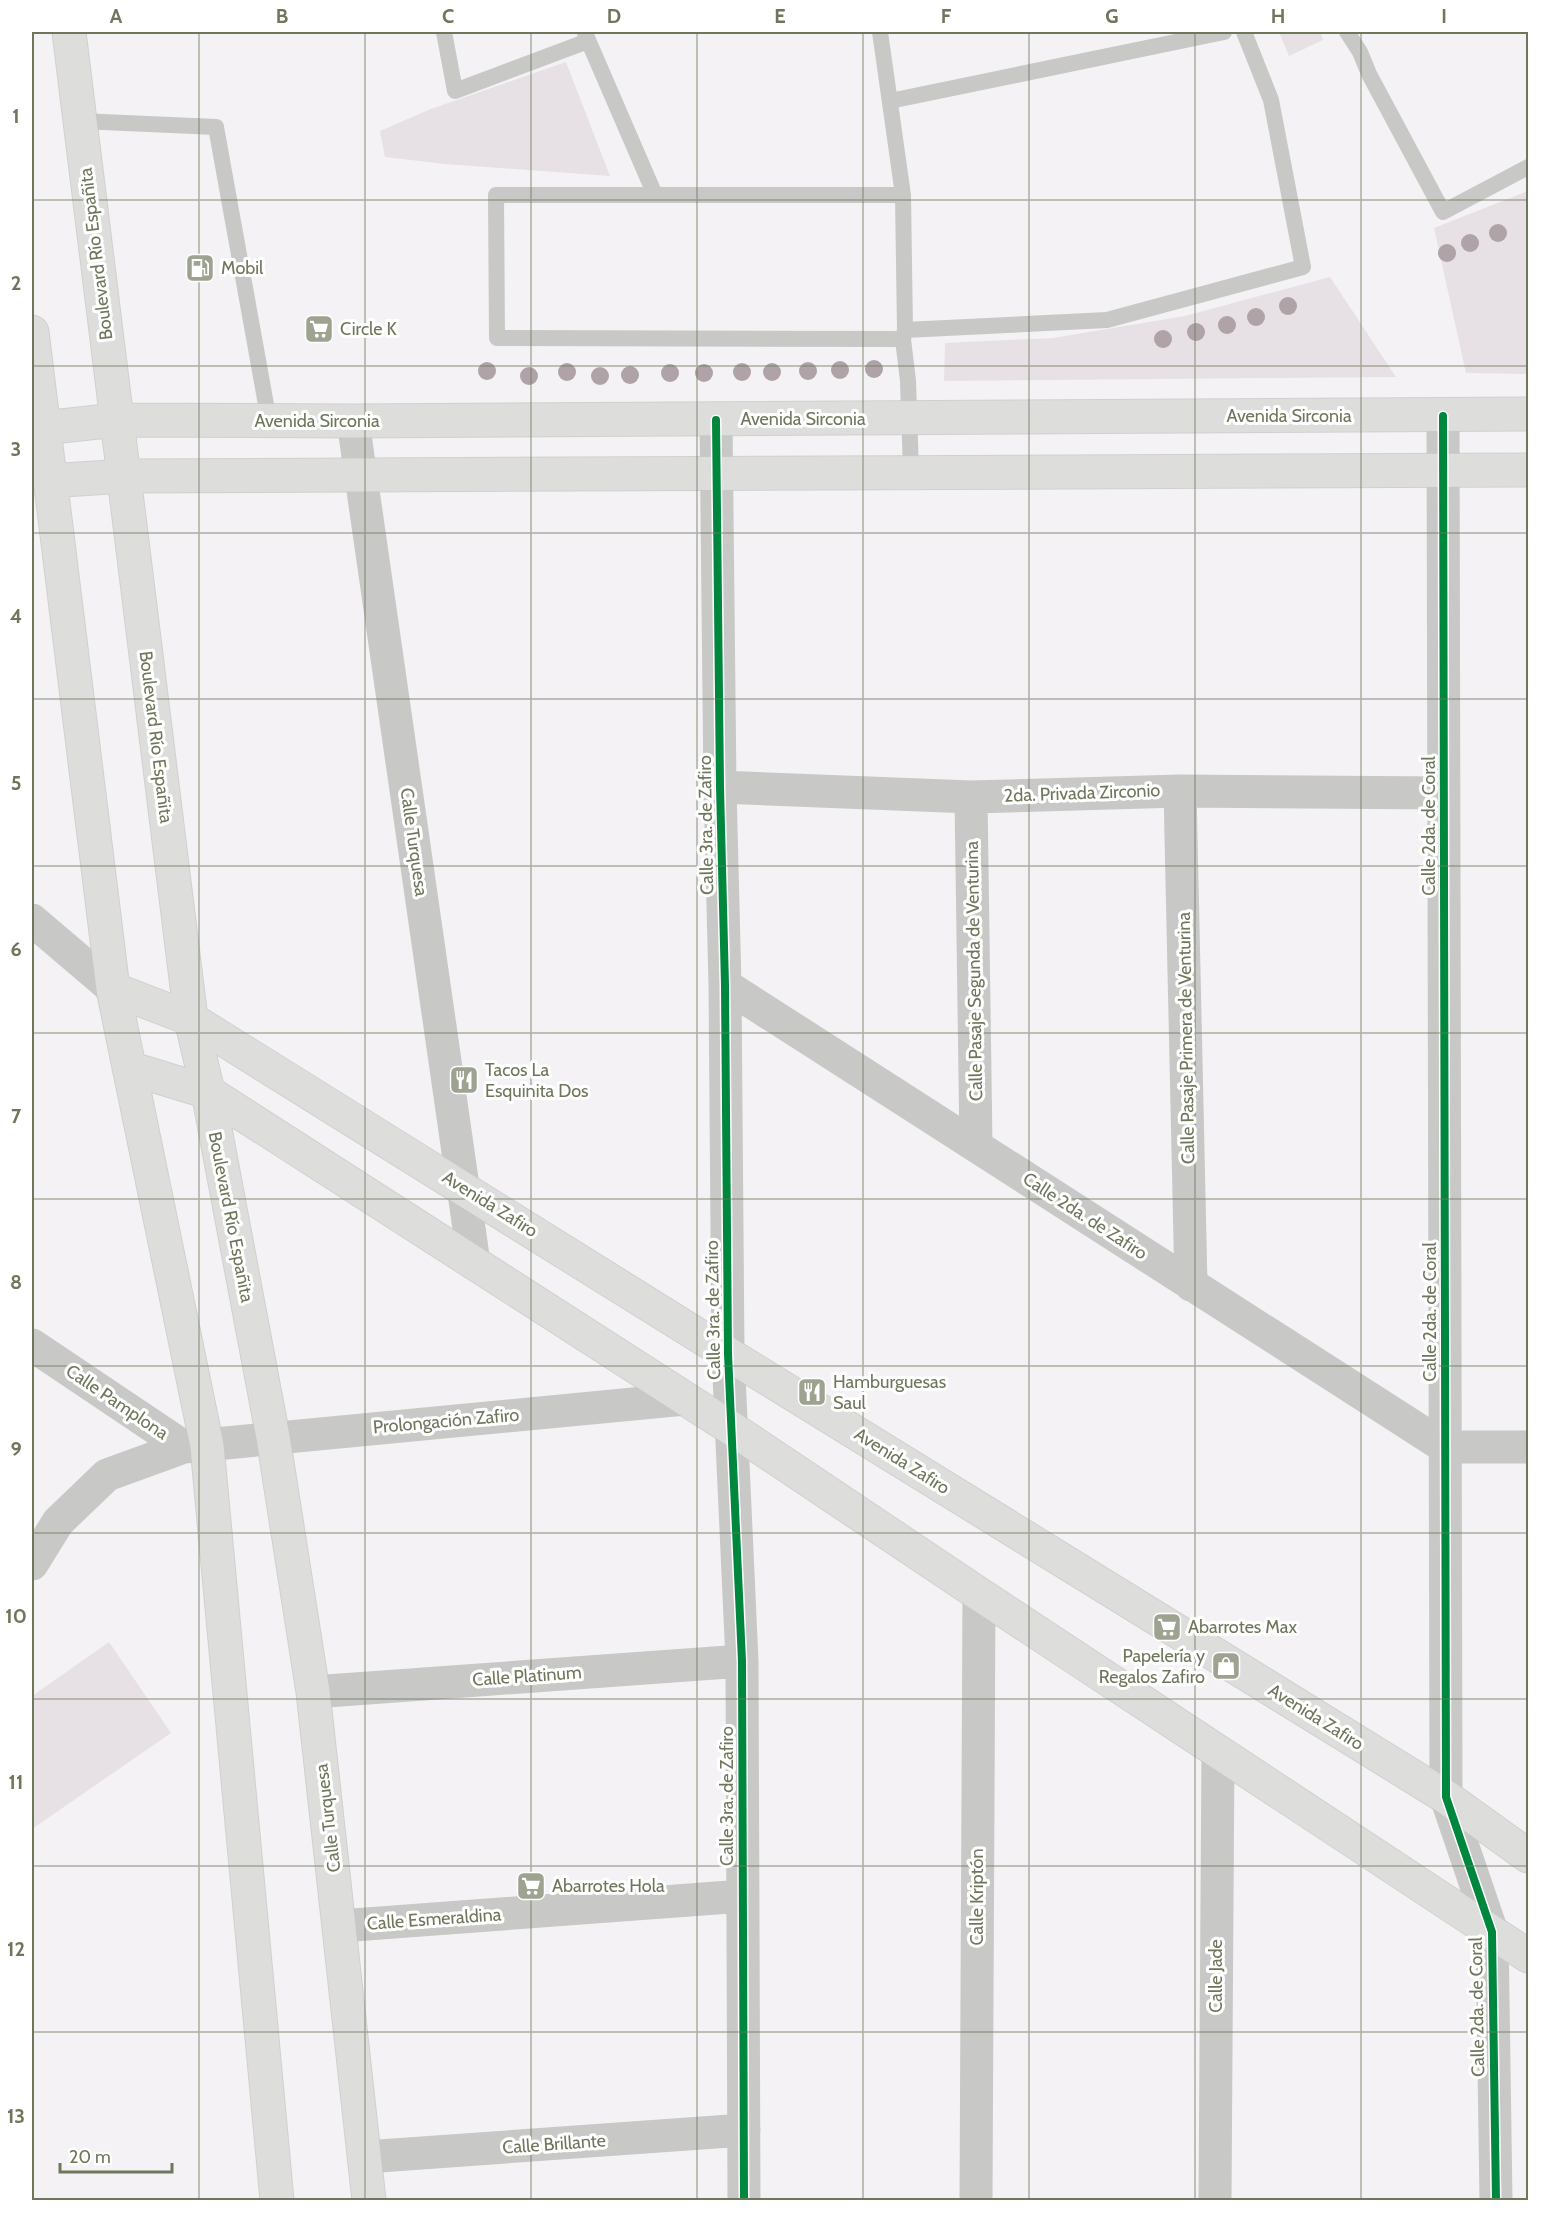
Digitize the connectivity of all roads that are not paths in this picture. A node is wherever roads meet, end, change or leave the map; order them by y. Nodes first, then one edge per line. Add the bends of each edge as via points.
1 (69, 32) edge
2 (444, 32) edge
3 (880, 32) edge
4 (1224, 32) edge
5 (1244, 32) edge
6 (1347, 32) edge
7 (586, 36) edge
8 (890, 101) junction
9 (80, 121) junction
10 (1528, 167) edge
11 (655, 195) junction
12 (903, 195) junction
13 (32, 332) edge
14 (904, 334) junction
15 (1528, 414) edge
16 (1443, 416) junction
17 (909, 418) junction
18 (116, 420) junction
19 (716, 420) junction
20 (269, 422) junction
21 (353, 422) junction
22 (37, 431) edge
23 (1443, 470) junction
24 (1528, 470) edge
25 (911, 472) junction
26 (716, 473) junction
27 (362, 475) junction
28 (124, 476) junction
29 (40, 477) edge
30 (720, 787) junction
31 (1180, 791) junction
32 (1444, 793) junction
33 (971, 797) junction
34 (32, 920) edge
35 (725, 985) junction
36 (113, 989) junction
37 (191, 1019) junction
38 (129, 1068) junction
39 (207, 1092) junction
40 (976, 1145) junction
41 (463, 1187) junction
42 (474, 1263) junction
43 (1191, 1285) junction
44 (32, 1345) edge
45 (728, 1354) junction
46 (686, 1399) junction
47 (731, 1428) junction
48 (273, 1437) junction
49 (195, 1446) junction
50 (1445, 1447) junction
51 (1528, 1447) edge
52 (32, 1564) edge
53 (979, 1594) junction
54 (742, 1661) junction
55 (313, 1692) junction
56 (1218, 1752) junction
57 (1446, 1797) junction
58 (1528, 1856) edge
59 (743, 1896) junction
60 (340, 1926) junction
61 (1492, 1932) junction
62 (1528, 1956) edge
63 (744, 2130) junction
64 (365, 2157) junction
65 (277, 2200) edge
66 (369, 2200) edge
67 (744, 2200) edge
68 (976, 2200) edge
69 (1215, 2200) edge
70 (1496, 2200) edge

1 - 9 street, Boulevard Río Españita
2 - 7 lane via 455,92
3 - 8 lane
4 - 8 lane
5 - 14 lane via 1271,100 1303,267 1107,320
6 - 10 lane via 1443,212
7 - 11 lane
8 - 12 lane
9 - 18 street, Boulevard Río Españita
9 - 20 lane via 216,127
11 - 12 lane
11 - 14 lane via 496,195 497,338
12 - 14 lane
13 - 22 street
14 - 17 lane
15 - 16 street, Avenida Sirconia
16 - 17 street, Avenida Sirconia
16 - 23 street, Calle 2da. de Coral
17 - 19 street, Avenida Sirconia
17 - 25 lane
18 - 20 street, Avenida Sirconia
18 - 22 street, Avenida Sirconia
18 - 28 street, Boulevard Río Españita
19 - 21 street, Avenida Sirconia
19 - 26 street, Calle 3ra. de Zafiro
20 - 21 street, Avenida Sirconia
21 - 27 street, Calle Turquesa
22 - 29 street
23 - 24 street
23 - 25 street
23 - 32 street, Calle 2da. de Coral
25 - 26 street
26 - 27 street
26 - 30 street, Calle 3ra. de Zafiro
27 - 28 street
27 - 41 street, Calle Turquesa
28 - 29 street
28 - 37 street, Boulevard Río Españita
29 - 36 street
30 - 33 street, 2da. Privada Zirconio
30 - 35 street, Calle 3ra. de Zafiro
31 - 32 street, 2da. Privada Zirconio
31 - 33 street, 2da. Privada Zirconio
31 - 43 street, Calle Pasaje Primera de Venturina
32 - 50 street, Calle 2da. de Coral
33 - 40 street, Calle Pasaje Segunda de Venturina
34 - 36 street
35 - 40 street, Calle 2da. de Zafiro
35 - 45 street, Calle 3ra. de Zafiro
36 - 37 street, Avenida Zafiro
36 - 38 street
37 - 39 street, Boulevard Río Españita
37 - 41 street, Avenida Zafiro
38 - 39 street
38 - 49 street
39 - 42 street
39 - 48 street, Boulevard Río Españita
40 - 43 street, Calle 2da. de Zafiro
41 - 42 street, Calle Turquesa
41 - 45 street, Avenida Zafiro
42 - 46 street
43 - 50 street, Calle 2da. de Zafiro
44 - 49 street, Calle Pamplona
45 - 47 street, Calle 3ra. de Zafiro
45 - 57 street, Avenida Zafiro
46 - 47 street
46 - 48 street, Prolongación Zafiro
47 - 53 street
47 - 54 street, Calle 3ra. de Zafiro
48 - 49 street, Prolongación Zafiro
48 - 55 street, Calle Turquesa
49 - 52 street, Prolongación Zafiro via 107,1474 58,1522
49 - 65 street
50 - 51 street
50 - 57 street, Calle 2da. de Coral
53 - 56 street
53 - 68 street, Calle Kriptón
54 - 55 street, Calle Platinum
54 - 59 street, Calle 3ra. de Zafiro
55 - 60 street, Calle Turquesa
56 - 61 street
56 - 69 street, Calle Jade
57 - 58 street, Avenida Zafiro
57 - 61 street, Calle 2da. de Coral
59 - 60 street, Calle Esmeraldina
59 - 63 street, Calle 3ra. de Zafiro
60 - 64 street, Calle Turquesa
61 - 62 street
61 - 70 street, Calle 2da. de Coral
63 - 64 street, Calle Brillante
63 - 67 street, Calle 3ra. de Zafiro
64 - 66 street, Calle Turquesa

